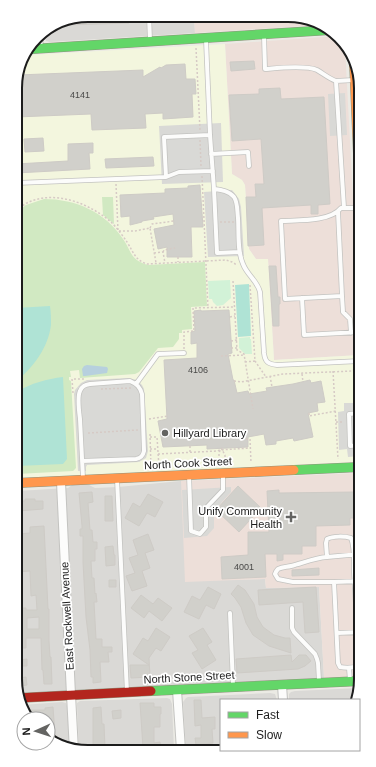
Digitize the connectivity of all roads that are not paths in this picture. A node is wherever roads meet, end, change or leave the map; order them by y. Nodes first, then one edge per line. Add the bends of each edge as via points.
1 (149, 22) edge
2 (320, 31) edge
3 (264, 34) junction
4 (206, 38) junction
5 (150, 41) junction
6 (36, 48) edge
7 (354, 80) edge
8 (336, 81) junction
9 (210, 135) junction
10 (211, 154) junction
11 (249, 166) dead end
12 (213, 171) junction
13 (166, 177) junction
14 (22, 184) edge
15 (214, 189) junction
16 (344, 208) junction
17 (354, 208) edge
18 (338, 212) junction
19 (240, 252) junction
20 (342, 296) junction
21 (302, 298) junction
22 (351, 333) junction
23 (354, 333) edge
24 (184, 353) road end
25 (354, 361) edge
26 (138, 385) junction
27 (354, 414) edge
28 (354, 446) edge
29 (82, 461) junction
30 (354, 467) edge
31 (222, 469) junction
32 (189, 475) junction
33 (117, 479) junction
34 (83, 481) junction
35 (61, 482) junction
36 (22, 484) edge
37 (353, 555) junction
38 (327, 557) junction
39 (354, 568) edge
40 (354, 581) edge
41 (334, 582) junction
42 (292, 608) dead end
43 (230, 614) dead end
44 (354, 632) edge
45 (336, 634) junction
46 (354, 667) edge
47 (349, 668) junction
48 (350, 682) junction
49 (354, 682) edge
50 (319, 683) junction
51 (282, 685) junction
52 (233, 688) junction
53 (177, 690) junction
54 (127, 692) junction
55 (71, 695) junction
56 (25, 698) edge
57 (283, 699) edge
58 (74, 743) edge
59 (181, 745) edge

1 - 5 lane
2 - 3 street
3 - 4 street
3 - 8 lane via 265,69 316,70
4 - 5 street
4 - 9 lane
5 - 6 street
7 - 8 lane
8 - 16 lane
9 - 10 lane
9 - 13 lane via 164,137
10 - 11 lane via 248,152
10 - 12 lane
12 - 13 lane via 179,172
12 - 15 lane
13 - 14 lane
15 - 19 lane via 227,192 234,197 237,204
15 - 19 lane via 218,253
16 - 17 lane
16 - 18 lane
18 - 20 lane
18 - 21 lane via 321,218 281,221 285,299
19 - 25 lane via 242,263 260,292 265,359 277,365
20 - 21 lane
20 - 22 lane via 343,312 350,319
21 - 22 lane via 304,335
22 - 23 lane
24 - 26 lane via 158,354
26 - 29 lane via 130,382 90,384 80,390
26 - 29 lane via 142,394 143,455 140,458
27 - 28 lane via 349,414 350,446
29 - 34 lane
30 - 31 street, North Cook Street
31 - 32 street, North Cook Street
31 - 32 lane via 223,490 206,508 206,527 200,534 191,531
32 - 33 street, North Cook Street
33 - 34 street, North Cook Street
33 - 54 lane
34 - 35 street, North Cook Street
35 - 36 street, North Cook Street
35 - 55 street, East Rockwell Avenue
37 - 38 lane
37 - 38 lane via 351,538 330,538 326,539
37 - 39 lane
38 - 41 lane via 281,568 275,574 278,579 293,582
40 - 41 lane
41 - 45 lane
42 - 50 lane via 292,628 315,654
43 - 52 lane
44 - 45 lane
45 - 47 lane via 338,663 340,667
46 - 47 lane
47 - 48 lane
48 - 49 street, North Stone Street
48 - 50 street, North Stone Street
50 - 51 street, North Stone Street
51 - 52 street, North Stone Street
51 - 57 street
52 - 53 street, North Stone Street
53 - 54 street, North Stone Street
53 - 59 street
54 - 55 street, North Stone Street
55 - 56 street, North Stone Street
55 - 58 street, East Rockwell Avenue

